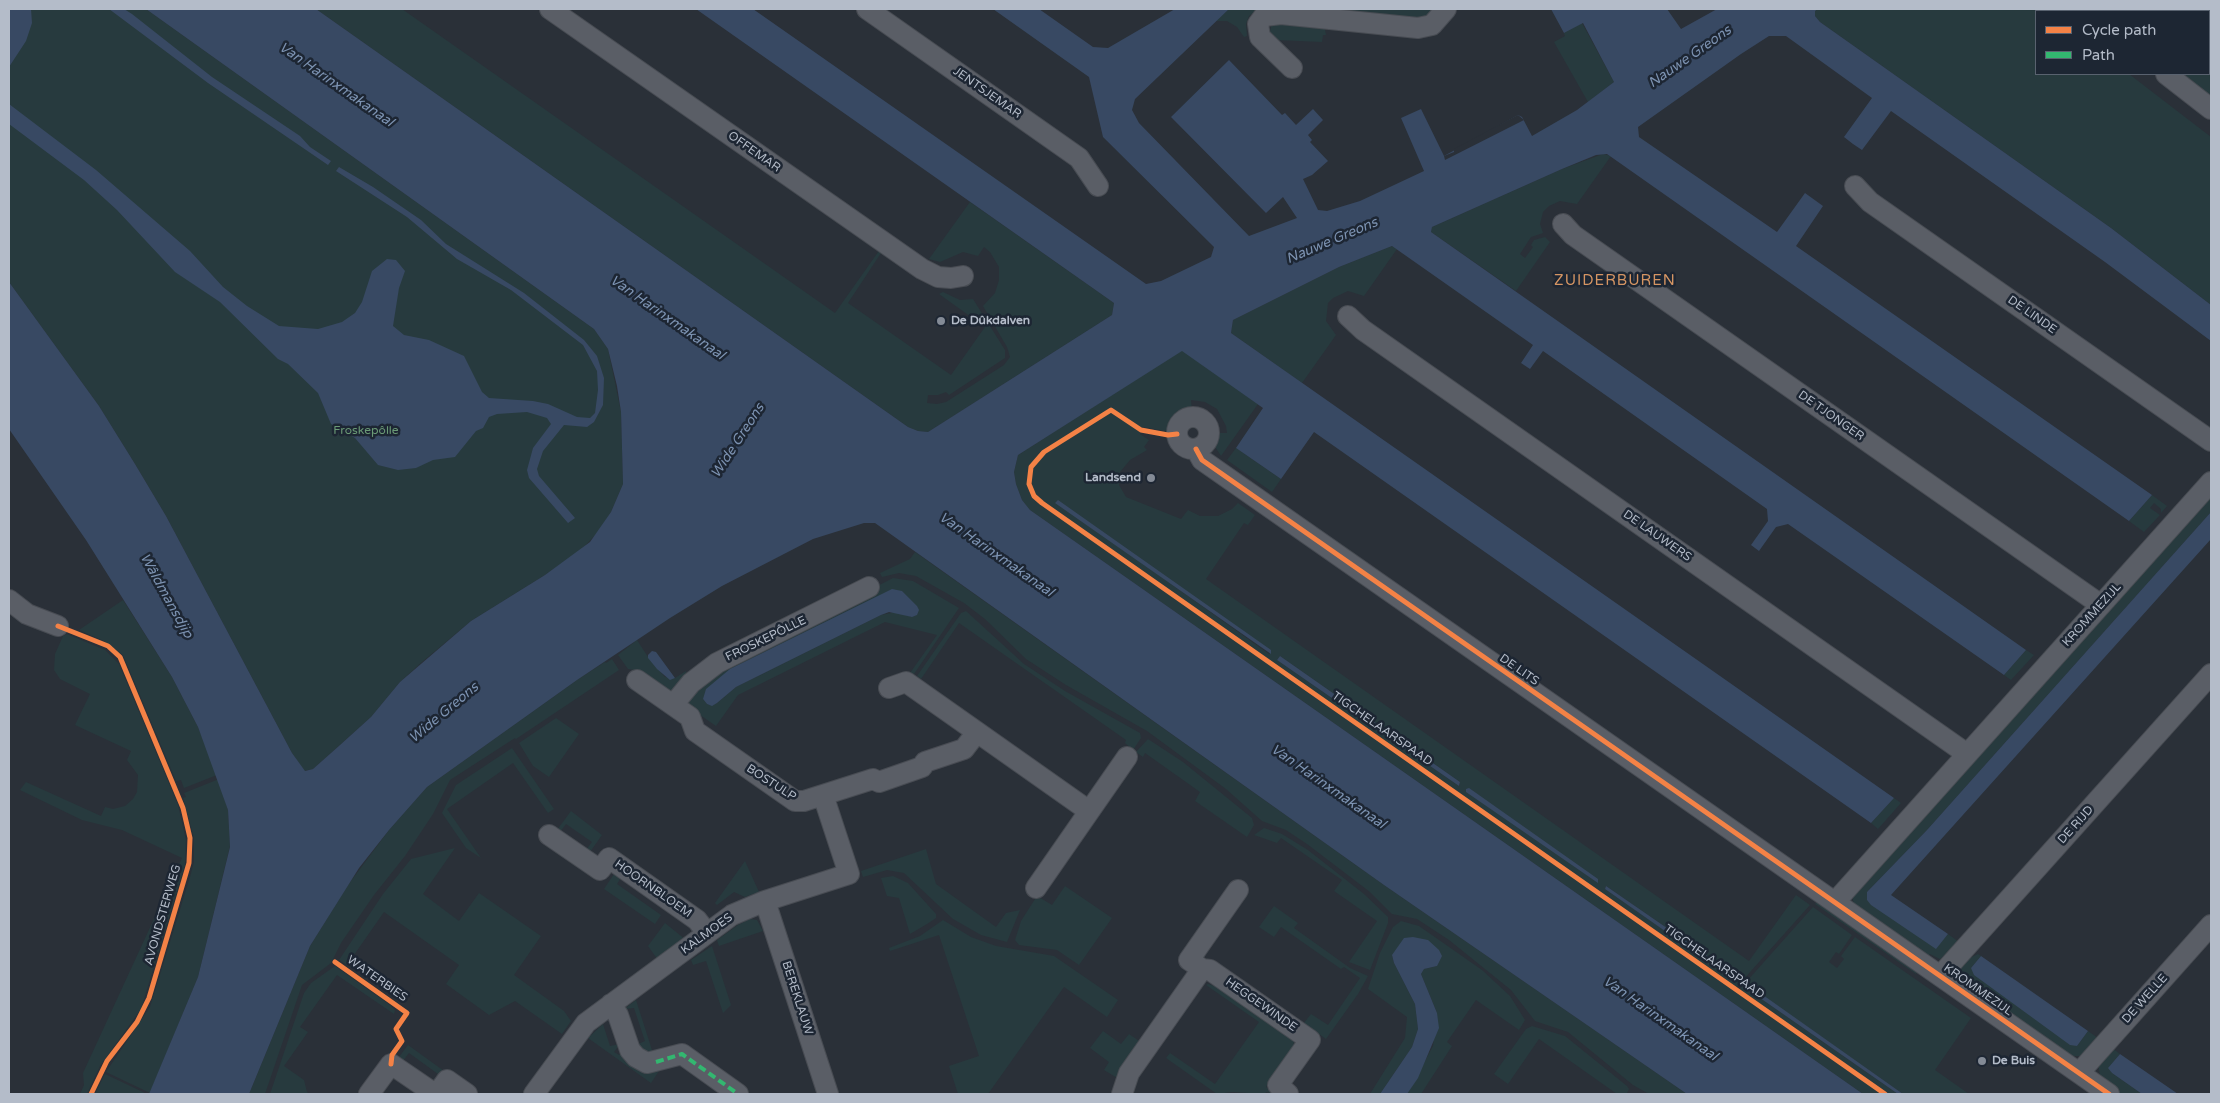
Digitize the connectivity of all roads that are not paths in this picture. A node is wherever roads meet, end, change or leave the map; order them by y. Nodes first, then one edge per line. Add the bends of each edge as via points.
1 (550, 9) edge
2 (867, 9) edge
3 (1446, 9) edge
4 (1292, 68) dead end
5 (2167, 75) edge
6 (2211, 108) edge
7 (1098, 186) dead end
8 (1855, 186) dead end
9 (1563, 224) dead end
10 (964, 276) dead end
11 (1348, 316) dead end
12 (2211, 441) edge
13 (1196, 449) dead end
14 (2211, 482) edge
15 (869, 587) dead end
16 (9, 600) edge
17 (2101, 605) junction
18 (58, 626) dead end
19 (2211, 674) edge
20 (637, 680) dead end
21 (889, 688) dead end
22 (673, 705) junction
23 (977, 732) junction
24 (1967, 754) junction
25 (1127, 757) dead end
26 (823, 795) junction
27 (1089, 812) junction
28 (549, 834) dead end
29 (1036, 888) dead end
30 (1238, 890) dead end
31 (765, 901) junction
32 (1836, 902) junction
33 (2211, 925) edge
34 (707, 933) junction
35 (1202, 969) junction
36 (1940, 976) junction
37 (611, 1004) junction
38 (2079, 1073) junction
39 (369, 1094) edge
40 (436, 1094) edge
41 (467, 1094) edge
42 (534, 1094) edge
43 (738, 1094) edge
44 (828, 1094) edge
45 (1122, 1094) edge
46 (1288, 1094) edge
47 (2109, 1094) edge

1 - 10 street, OFFEMAR via 922,270 938,277
2 - 7 street, JENTSJEMAR via 1079,158
3 - 4 street via 1432,25 1418,28 1281,14 1264,16 1258,24 1260,37
5 - 6 street
8 - 12 street, DE LINDE via 1870,202
9 - 17 street, DE TJONGER via 1573,235
11 - 24 street, DE LAUWERS via 1363,330
13 - 32 street, DE LITS via 1202,460 1821,895
14 - 17 street, KROMMEZIJL
15 - 22 street, FROSKEPÔLLE via 717,663 691,683
16 - 18 street via 27,614
17 - 24 street, KROMMEZIJL
19 - 36 street, DE RIJD
20 - 22 street, BOSTULP
21 - 23 street via 906,682
22 - 26 street, BOSTULP via 690,717 695,731 790,799 804,801
23 - 26 street, BOSTULP via 964,749 925,762 922,767 879,782 873,779
23 - 27 street
24 - 32 street, KROMMEZIJL
25 - 27 street
26 - 31 street, KALMOES via 849,874
27 - 29 street
28 - 34 street, HOORNBLOEM via 600,870 609,858 697,920
30 - 35 street via 1189,960
31 - 34 street, KALMOES via 732,915
31 - 44 street, BEREKLAUW
32 - 36 street, KROMMEZIJL
33 - 38 street, DE WELLE
34 - 37 street, KALMOES
35 - 45 street via 1129,1073
35 - 46 street, HEGGEWINDE via 1210,970 1310,1040 1278,1085
36 - 38 street, KROMMEZIJL
37 - 42 street, KALMOES via 581,1027
37 - 43 street via 636,1057 647,1063 682,1054
38 - 47 street, KROMMEZIJL
39 - 40 street via 391,1064
40 - 41 street via 447,1080

